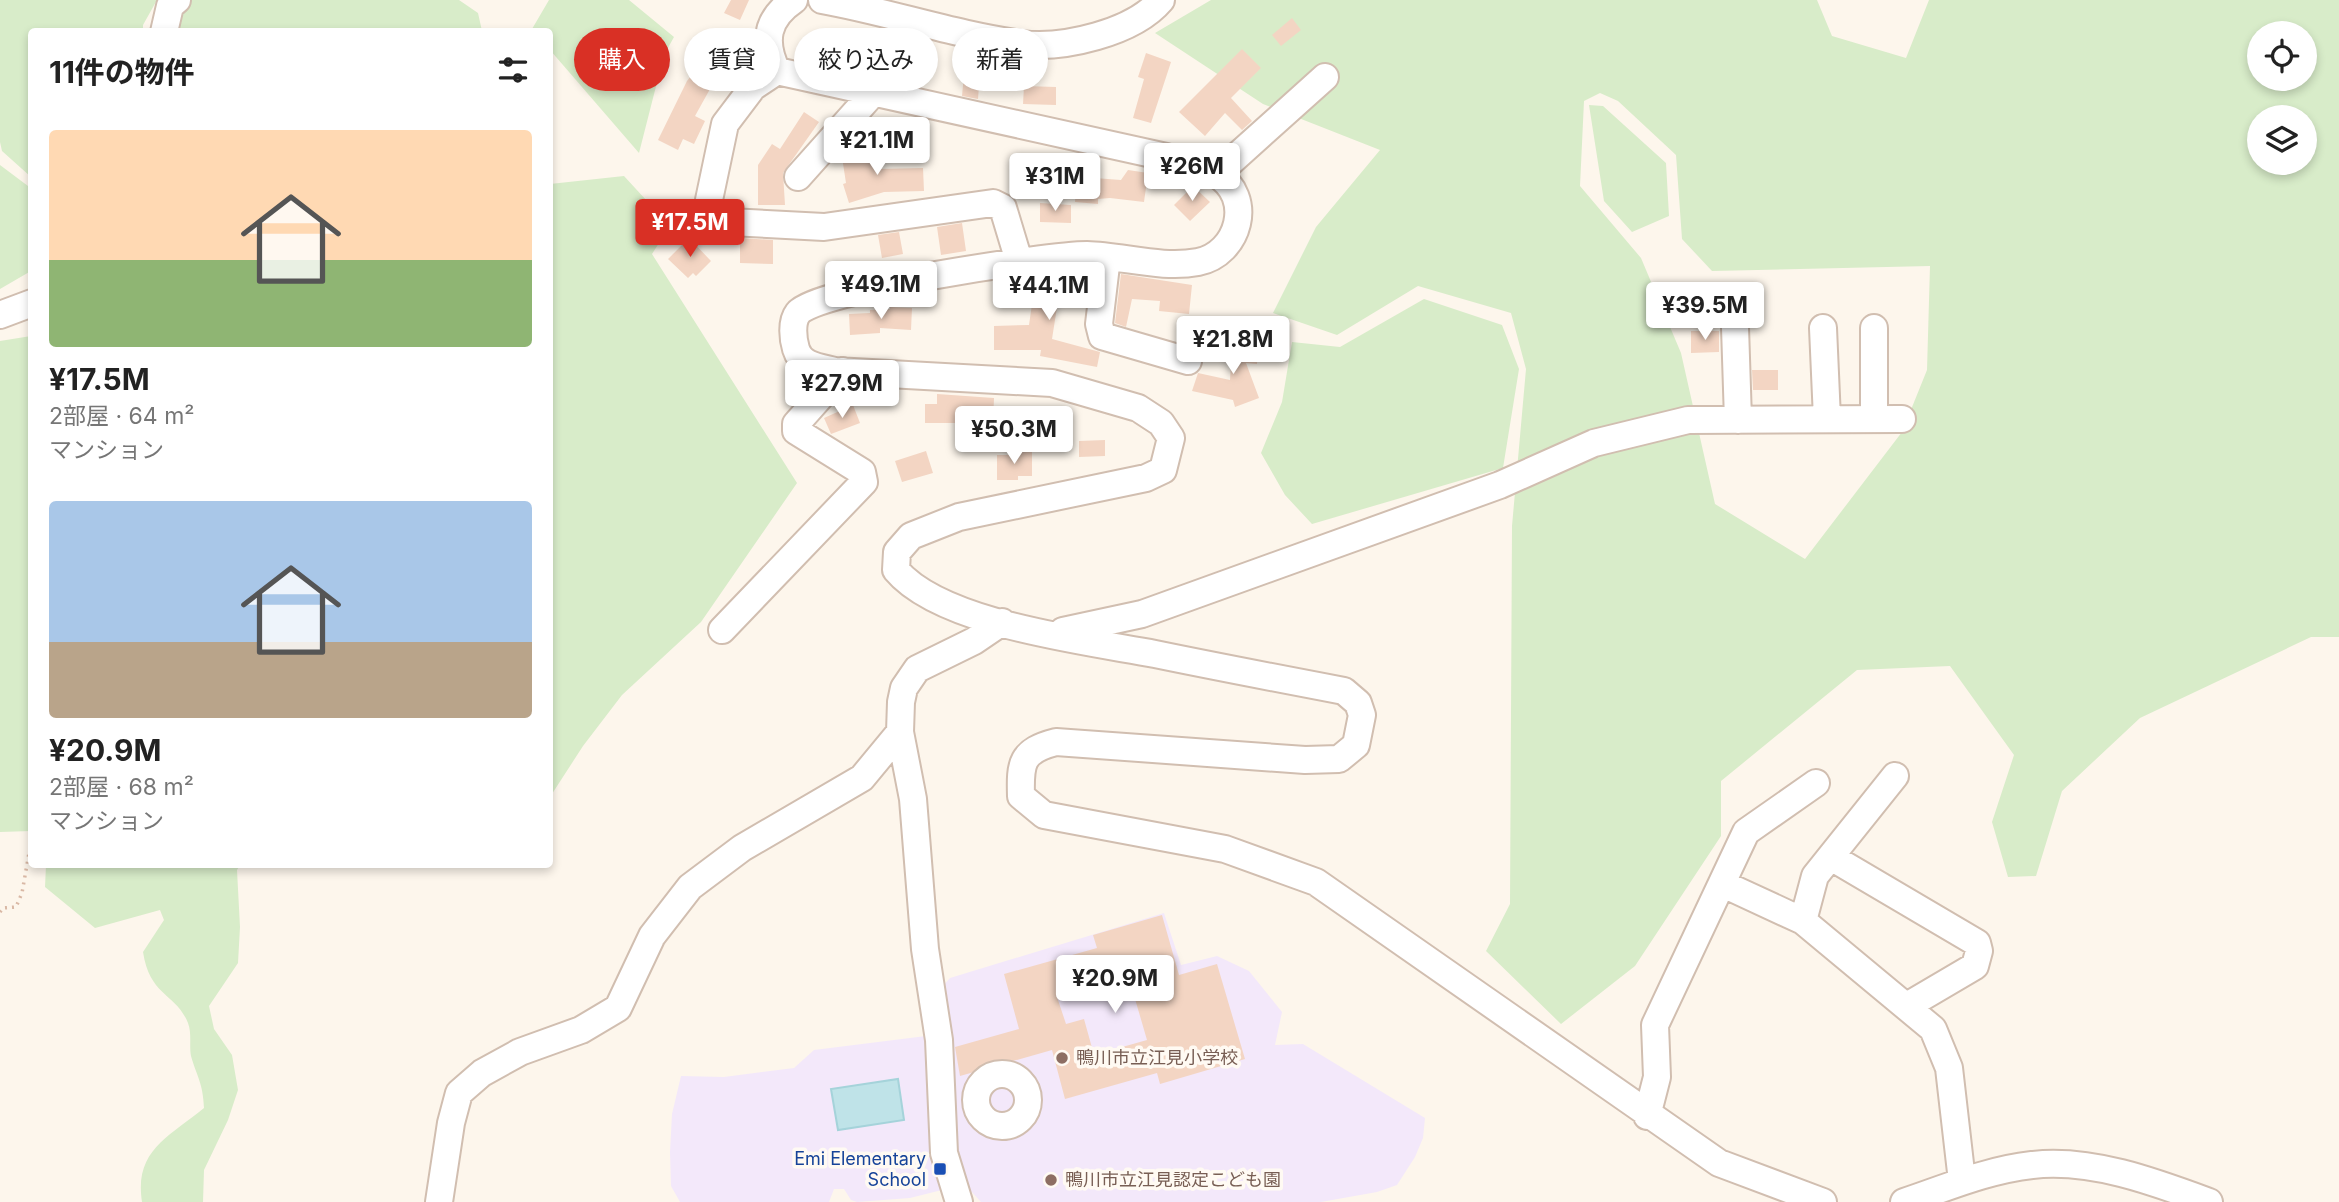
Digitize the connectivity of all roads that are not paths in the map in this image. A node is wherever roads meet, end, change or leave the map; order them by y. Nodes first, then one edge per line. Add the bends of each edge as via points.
1 (177, 0) edge
2 (794, 0) edge
3 (822, 0) edge
4 (1161, 0) edge
5 (873, 5) edge
6 (165, 28) edge
7 (770, 28) edge
8 (780, 72) edge
9 (1325, 77) dead end
10 (750, 91) edge
11 (872, 94) junction
12 (1217, 174) junction
13 (798, 177) dead end
14 (1107, 257) junction
15 (1019, 261) junction
16 (28, 304) edge
17 (0, 314) edge
18 (1735, 327) dead end
19 (1823, 328) dead end
20 (1874, 328) dead end
21 (1188, 362) dead end
22 (843, 371) junction
23 (1827, 419) junction
24 (1874, 419) junction
25 (1902, 419) dead end
26 (1738, 420) junction
27 (1002, 622) junction
28 (722, 630) dead end
29 (1051, 634) junction
30 (900, 732) junction
31 (1895, 776) dead end
32 (1816, 783) dead end
33 (1830, 857) junction
34 (1723, 884) junction
35 (1803, 921) junction
36 (1907, 1006) junction
37 (979, 1113) dead end
38 (1647, 1115) junction
39 (943, 1122) junction
40 (1962, 1181) junction
41 (439, 1202) edge
42 (959, 1202) edge
43 (1823, 1202) edge
44 (1903, 1202) edge
45 (2209, 1202) edge

1 - 6 street via 170,6
2 - 7 street via 779,10
3 - 5 street
4 - 5 street via 1129,23 1089,40 1024,44
8 - 11 street
9 - 12 street
10 - 15 street via 725,124 709,200 712,221 824,227 993,203 1003,208
11 - 12 street via 1166,157
11 - 13 street
12 - 14 street via 1240,212 1235,234 1220,253 1182,264
14 - 15 street
14 - 21 street via 1099,324 1102,336
15 - 22 street via 810,304 797,314 793,330 797,352 808,365
16 - 17 street
18 - 26 street
19 - 23 street
20 - 24 street
22 - 27 street via 1052,383 1138,408 1161,423 1171,438 1163,470 1155,474 959,517 911,536 897,552 896,570 908,585 942,603
22 - 28 street via 796,424 796,431 862,472 864,482
23 - 24 street
23 - 26 street
24 - 25 street
26 - 29 street via 1688,420 1594,443 1500,485 1142,614
27 - 29 street
27 - 30 street via 917,669 904,688
29 - 38 street via 1344,691 1358,703 1360,730 1356,745 1339,759 1056,741 1037,746 1025,758 1020,772 1021,796 1044,814 1225,849 1316,882
30 - 39 street via 913,799
30 - 41 street via 862,778 742,848 690,887 652,936 618,1008 581,1030 520,1052 482,1073 459,1093
31 - 33 street
32 - 34 street via 1746,832
33 - 35 street via 1815,876
33 - 36 street via 1977,943 1975,966
34 - 35 street
34 - 38 street via 1655,1025 1657,1077
35 - 36 street
36 - 40 street via 1933,1028 1949,1068
37 - 39 street
38 - 43 street via 1719,1163
39 - 42 street via 944,1153
40 - 44 street
40 - 45 street via 2033,1165 2069,1165 2117,1174

